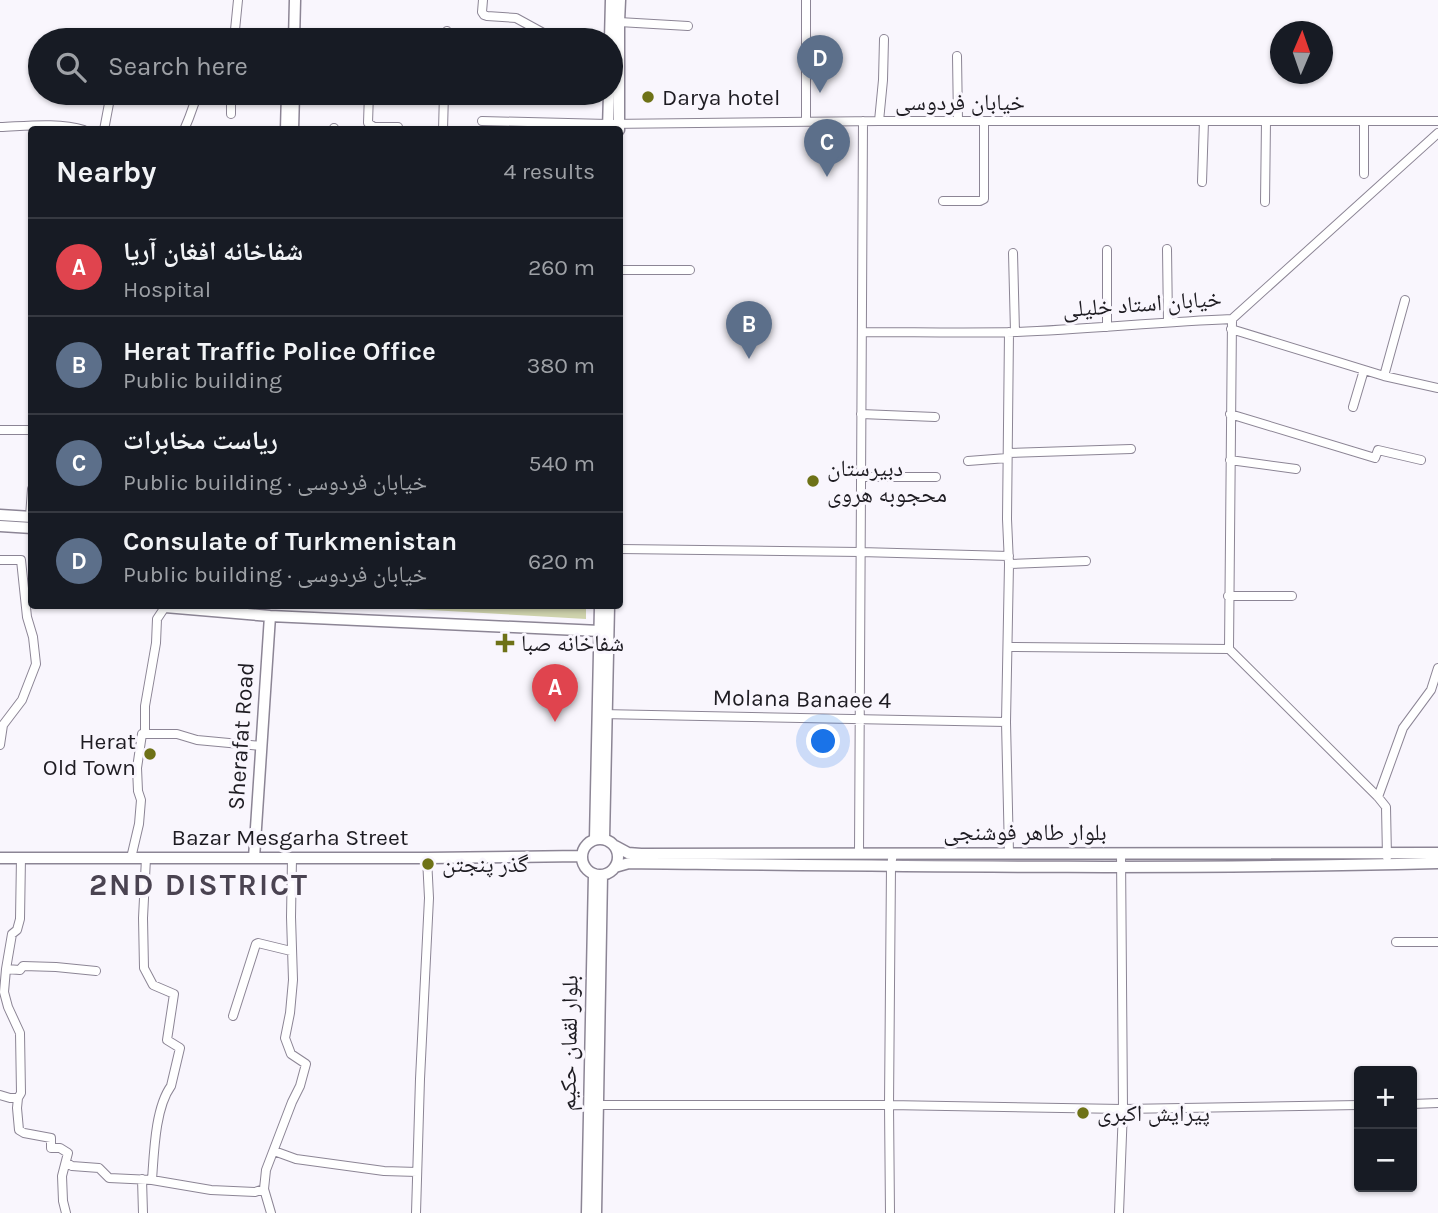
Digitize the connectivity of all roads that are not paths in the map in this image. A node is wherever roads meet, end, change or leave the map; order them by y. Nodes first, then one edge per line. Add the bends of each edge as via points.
1 (238, 0) edge
2 (288, 0) edge
3 (295, 0) edge
4 (482, 0) edge
5 (611, 0) edge
6 (620, 0) edge
7 (806, 0) edge
8 (619, 22) junction
9 (688, 26) dead end
10 (235, 28) edge
11 (288, 28) edge
12 (294, 28) edge
13 (534, 28) edge
14 (610, 28) edge
15 (619, 28) edge
16 (884, 39) dead end
17 (957, 56) dead end
18 (109, 105) edge
19 (194, 105) edge
20 (232, 105) edge
21 (286, 105) edge
22 (294, 105) edge
23 (369, 105) edge
24 (444, 105) edge
25 (611, 105) edge
26 (615, 105) edge
27 (232, 114) dead end
28 (482, 121) dead end
29 (863, 121) junction
30 (879, 121) junction
31 (958, 121) junction
32 (984, 121) junction
33 (1204, 121) junction
34 (1266, 121) junction
35 (1364, 121) junction
36 (1438, 121) edge
37 (806, 122) junction
38 (55, 126) edge
39 (105, 126) edge
40 (186, 126) edge
41 (286, 126) edge
42 (293, 126) edge
43 (372, 126) edge
44 (443, 126) edge
45 (509, 126) edge
46 (614, 126) edge
47 (614, 126) edge
48 (0, 127) edge
49 (623, 127) edge
50 (1438, 133) edge
51 (1364, 174) dead end
52 (1202, 182) dead end
53 (943, 201) dead end
54 (1265, 202) dead end
55 (1167, 249) dead end
56 (1107, 250) dead end
57 (1013, 253) dead end
58 (623, 270) edge
59 (690, 270) dead end
60 (1405, 300) dead end
61 (1168, 321) junction
62 (1231, 324) junction
63 (1107, 327) junction
64 (862, 332) junction
65 (1012, 332) junction
66 (1364, 370) junction
67 (1384, 376) junction
68 (1438, 388) edge
69 (1353, 407) dead end
70 (861, 414) junction
71 (1230, 414) junction
72 (935, 417) dead end
73 (0, 430) edge
74 (28, 430) edge
75 (1131, 449) dead end
76 (1007, 456) junction
77 (1230, 460) junction
78 (1421, 460) dead end
79 (968, 461) dead end
80 (1296, 469) dead end
81 (861, 477) junction
82 (936, 477) dead end
83 (0, 515) edge
84 (28, 520) edge
85 (28, 521) edge
86 (0, 526) edge
87 (623, 550) edge
88 (860, 552) junction
89 (0, 560) edge
90 (1009, 560) junction
91 (1086, 561) dead end
92 (28, 581) edge
93 (1228, 596) junction
94 (1292, 596) dead end
95 (163, 609) edge
96 (200, 609) edge
97 (600, 609) edge
98 (609, 609) edge
99 (270, 615) junction
100 (600, 631) junction
101 (1008, 648) junction
102 (1229, 649) junction
103 (1438, 668) edge
104 (602, 714) junction
105 (859, 720) junction
106 (1006, 722) junction
107 (142, 734) junction
108 (0, 745) edge
109 (261, 746) junction
110 (1378, 797) junction
111 (600, 839) junction
112 (615, 846) junction
113 (1387, 852) junction
114 (859, 853) junction
115 (893, 853) junction
116 (1009, 853) junction
117 (1121, 853) junction
118 (1438, 853) edge
119 (581, 856) junction
120 (21, 857) junction
121 (0, 858) edge
122 (146, 858) junction
123 (254, 858) junction
124 (292, 858) junction
125 (427, 858) junction
126 (131, 859) junction
127 (1438, 863) edge
128 (1387, 864) junction
129 (891, 866) junction
130 (1122, 866) junction
131 (615, 867) junction
132 (598, 875) junction
133 (1396, 942) dead end
134 (1438, 942) edge
135 (291, 951) junction
136 (6, 969) junction
137 (96, 971) dead end
138 (233, 1016) dead end
139 (0, 1095) edge
140 (18, 1098) junction
141 (1417, 1104) edge
142 (1438, 1104) edge
143 (593, 1105) junction
144 (889, 1105) junction
145 (1354, 1105) edge
146 (1122, 1109) junction
147 (274, 1151) junction
148 (67, 1163) junction
149 (417, 1172) junction
150 (142, 1179) junction
151 (152, 1180) junction
152 (264, 1189) junction
153 (66, 1213) edge
154 (143, 1213) edge
155 (271, 1213) edge
156 (416, 1213) edge
157 (587, 1213) edge
158 (596, 1213) edge
159 (890, 1213) edge
160 (1119, 1213) edge

1 - 10 street
2 - 11 street
3 - 12 street
4 - 13 street via 484,15 516,18
5 - 14 street
6 - 8 street
7 - 37 street
8 - 9 street
8 - 15 street
16 - 30 street
17 - 31 street
18 - 39 street
19 - 40 street
20 - 27 street
21 - 41 street
22 - 42 street
23 - 43 street via 368,123
24 - 44 street
25 - 47 street
26 - 46 street
28 - 45 street, خیابان فردوسی
29 - 30 street, خیابان فردوسی
29 - 37 street, خیابان فردوسی
29 - 64 street
30 - 31 street, خیابان فردوسی
31 - 32 street, خیابان فردوسی
32 - 33 street, خیابان فردوسی
32 - 53 street via 984,198
33 - 34 street, خیابان فردوسی
33 - 52 street
34 - 35 street, خیابان فردوسی
34 - 54 street
35 - 36 street, خیابان فردوسی
35 - 51 street
37 - 49 street, خیابان فردوسی
38 - 48 street
50 - 62 street, خیابان استاد خلیلی
55 - 61 street
56 - 63 street
57 - 65 street
58 - 59 street
60 - 67 street
61 - 62 street, خیابان استاد خلیلی
61 - 63 street, خیابان استاد خلیلی
62 - 66 street
62 - 71 street
63 - 65 street, خیابان استاد خلیلی
64 - 65 street, خیابان استاد خلیلی
64 - 70 street
65 - 76 street
66 - 67 street
66 - 69 street
67 - 68 street
70 - 72 street
70 - 81 street
71 - 77 street
71 - 78 street via 1375,458 1378,450
73 - 74 street
75 - 76 street
76 - 79 street
76 - 90 street
77 - 80 street
77 - 93 street
81 - 82 street
81 - 88 street
83 - 84 street
85 - 86 street
87 - 88 street
88 - 90 street
88 - 105 street
89 - 92 street via 21,560
90 - 91 street
90 - 101 street
92 - 108 street via 27,617 36,664 22,700 3,725
93 - 94 street
93 - 102 street
95 - 107 street via 157,618
96 - 99 street
97 - 100 street
98 - 104 street
99 - 100 street
99 - 109 street, Sherafat Road
100 - 104 street
101 - 102 street
101 - 106 street
102 - 110 street
103 - 110 street via 1431,690 1403,728
104 - 105 street, Molana Banaee 4
104 - 111 street
105 - 106 street, Molana Banaee 4
105 - 114 street
106 - 116 street
107 - 109 street via 177,734
107 - 126 street via 136,768 139,824
109 - 123 street, Sherafat Road
110 - 113 street via 1386,807
111 - 112 street
111 - 119 street via 585,845
112 - 114 street, بلوار طاهر فوشنجی via 628,853
112 - 131 street
113 - 117 street, بلوار طاهر فوشنجی
113 - 118 street, بلوار طاهر فوشنجی
113 - 128 street
114 - 115 street, بلوار طاهر فوشنجی
115 - 116 street, بلوار طاهر فوشنجی
115 - 129 street
116 - 117 street, بلوار طاهر فوشنجی
117 - 130 street
119 - 125 street, Bazar Mesgarha Street
119 - 132 street via 584,867
120 - 121 street, Bazar Mesgarha Street
120 - 126 street, Bazar Mesgarha Street
120 - 136 street via 20,919 12,934
122 - 123 street, Bazar Mesgarha Street
122 - 126 street, Bazar Mesgarha Street
122 - 151 street via 144,968 153,985 174,994 167,1040 180,1048 160,1111
123 - 124 street, Bazar Mesgarha Street
124 - 125 street, Bazar Mesgarha Street
124 - 135 street
125 - 149 street
127 - 128 street, بلوار طاهر فوشنجی
128 - 130 street, بلوار طاهر فوشنجی
129 - 130 street, بلوار طاهر فوشنجی
129 - 131 street, بلوار طاهر فوشنجی via 629,863
129 - 144 street
130 - 146 street
131 - 132 street
132 - 143 street, بلوار لقمان حکیم
133 - 134 street
135 - 138 street via 257,944
135 - 147 street via 293,980 285,1038 292,1054 306,1064
136 - 137 street
136 - 140 street via 4,992 20,1033
139 - 140 street
140 - 148 street via 19,1130 51,1138 51,1148 68,1153
141 - 142 street
143 - 144 street
143 - 157 street, بلوار لقمان حکیم
143 - 158 street, بلوار لقمان حکیم
144 - 146 street
144 - 159 street
145 - 146 street
146 - 160 street
147 - 149 street via 296,1159
147 - 152 street
148 - 150 street via 99,1168 109,1178
148 - 153 street via 62,1176
149 - 156 street
150 - 151 street
150 - 154 street
151 - 152 street via 211,1190
152 - 155 street

